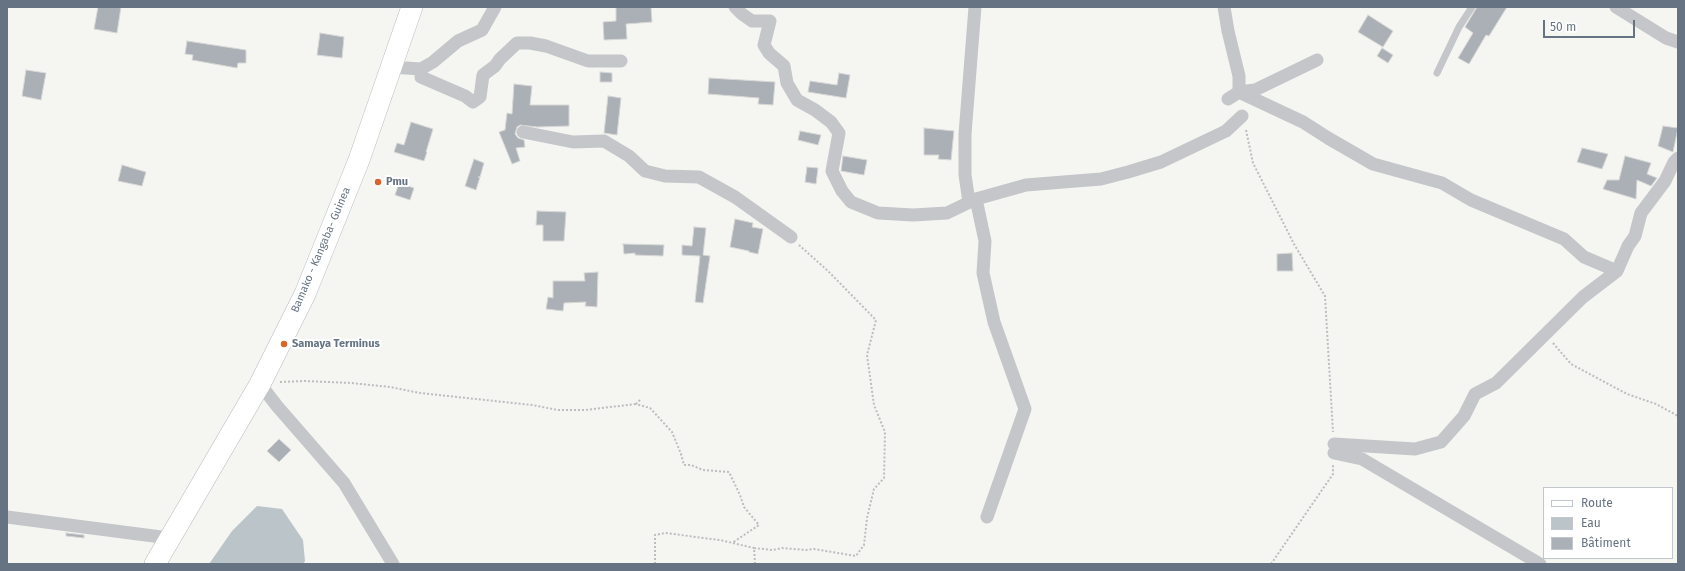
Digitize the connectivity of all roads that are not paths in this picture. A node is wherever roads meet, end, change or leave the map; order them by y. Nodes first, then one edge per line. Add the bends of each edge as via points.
1 (412, 7) edge
2 (495, 7) edge
3 (735, 7) edge
4 (975, 7) edge
5 (1224, 7) edge
6 (1472, 7) edge
7 (1616, 7) edge
8 (1678, 42) edge
9 (1317, 60) dead end
10 (621, 61) dead end
11 (391, 67) junction
12 (421, 69) junction
13 (1437, 73) dead end
14 (1239, 92) junction
15 (1228, 99) dead end
16 (1242, 116) road end
17 (523, 132) dead end
18 (1678, 158) edge
19 (972, 200) junction
20 (791, 237) road end
21 (1617, 271) junction
22 (260, 384) junction
23 (7, 517) edge
24 (988, 517) dead end
25 (169, 538) junction
26 (154, 564) edge
27 (393, 564) edge
28 (1540, 564) edge

1 - 11 main road, Bamako - Kangaba- Guinea
2 - 12 street via 482,30 458,41
3 - 19 street via 752,21 770,22 764,45 784,66 787,83 797,100 816,110 831,122 839,133 832,171 851,202 878,213 913,215 947,213
4 - 19 street via 965,134 965,175
5 - 14 street via 1239,76
6 - 13 lane via 1459,27
7 - 8 street via 1666,38
9 - 14 street via 1255,90
10 - 12 street via 588,61 546,46 517,43 483,75 480,97 473,102 421,77
11 - 12 street
11 - 22 main road, Bamako - Kangaba- Guinea via 359,160 305,294
14 - 15 street
14 - 21 street via 1303,122 1373,164 1442,183 1471,200 1564,239 1584,257
16 - 19 street via 1226,131 1161,162 1101,179 1026,185
17 - 20 street via 573,142 604,142 629,156 645,171 665,176 699,177 736,197
18 - 21 street via 1665,181 1641,213 1635,236
19 - 24 street via 985,240 982,273 994,322 1026,408
21 - 28 street via 1583,298 1496,383 1475,394 1464,416 1441,442 1415,449 1334,449 1362,459
22 - 25 main road, Bamako - Kangaba- Guinea
22 - 27 street via 344,483
23 - 25 street
25 - 26 main road, Bamako - Kangaba- Guinea

